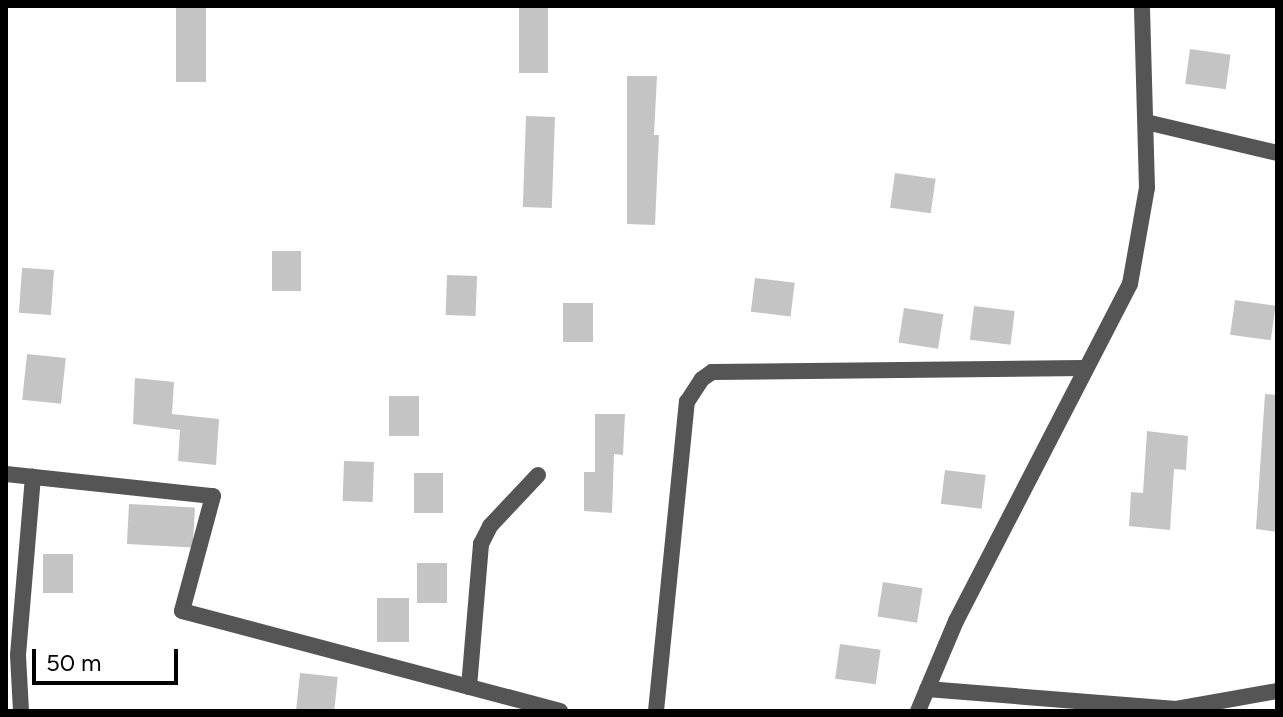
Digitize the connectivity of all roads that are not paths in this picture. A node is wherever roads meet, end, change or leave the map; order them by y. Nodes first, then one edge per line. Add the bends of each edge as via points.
1 (1142, 6) edge
2 (1146, 122) junction
3 (1277, 153) edge
4 (1084, 368) junction
5 (6, 474) edge
6 (538, 475) dead end
7 (33, 477) junction
8 (469, 687) junction
9 (927, 689) junction
10 (1277, 691) edge
11 (21, 711) edge
12 (560, 711) edge
13 (656, 711) edge
14 (918, 711) edge

1 - 2 street
2 - 3 street
2 - 4 street via 1147,188 1130,284
4 - 9 street
4 - 13 street via 712,372 702,379 687,402
5 - 7 street
6 - 8 street via 490,526 481,544
7 - 8 street via 213,496 182,611
7 - 11 street via 18,655
8 - 12 street
9 - 10 street via 1176,709
9 - 14 street

